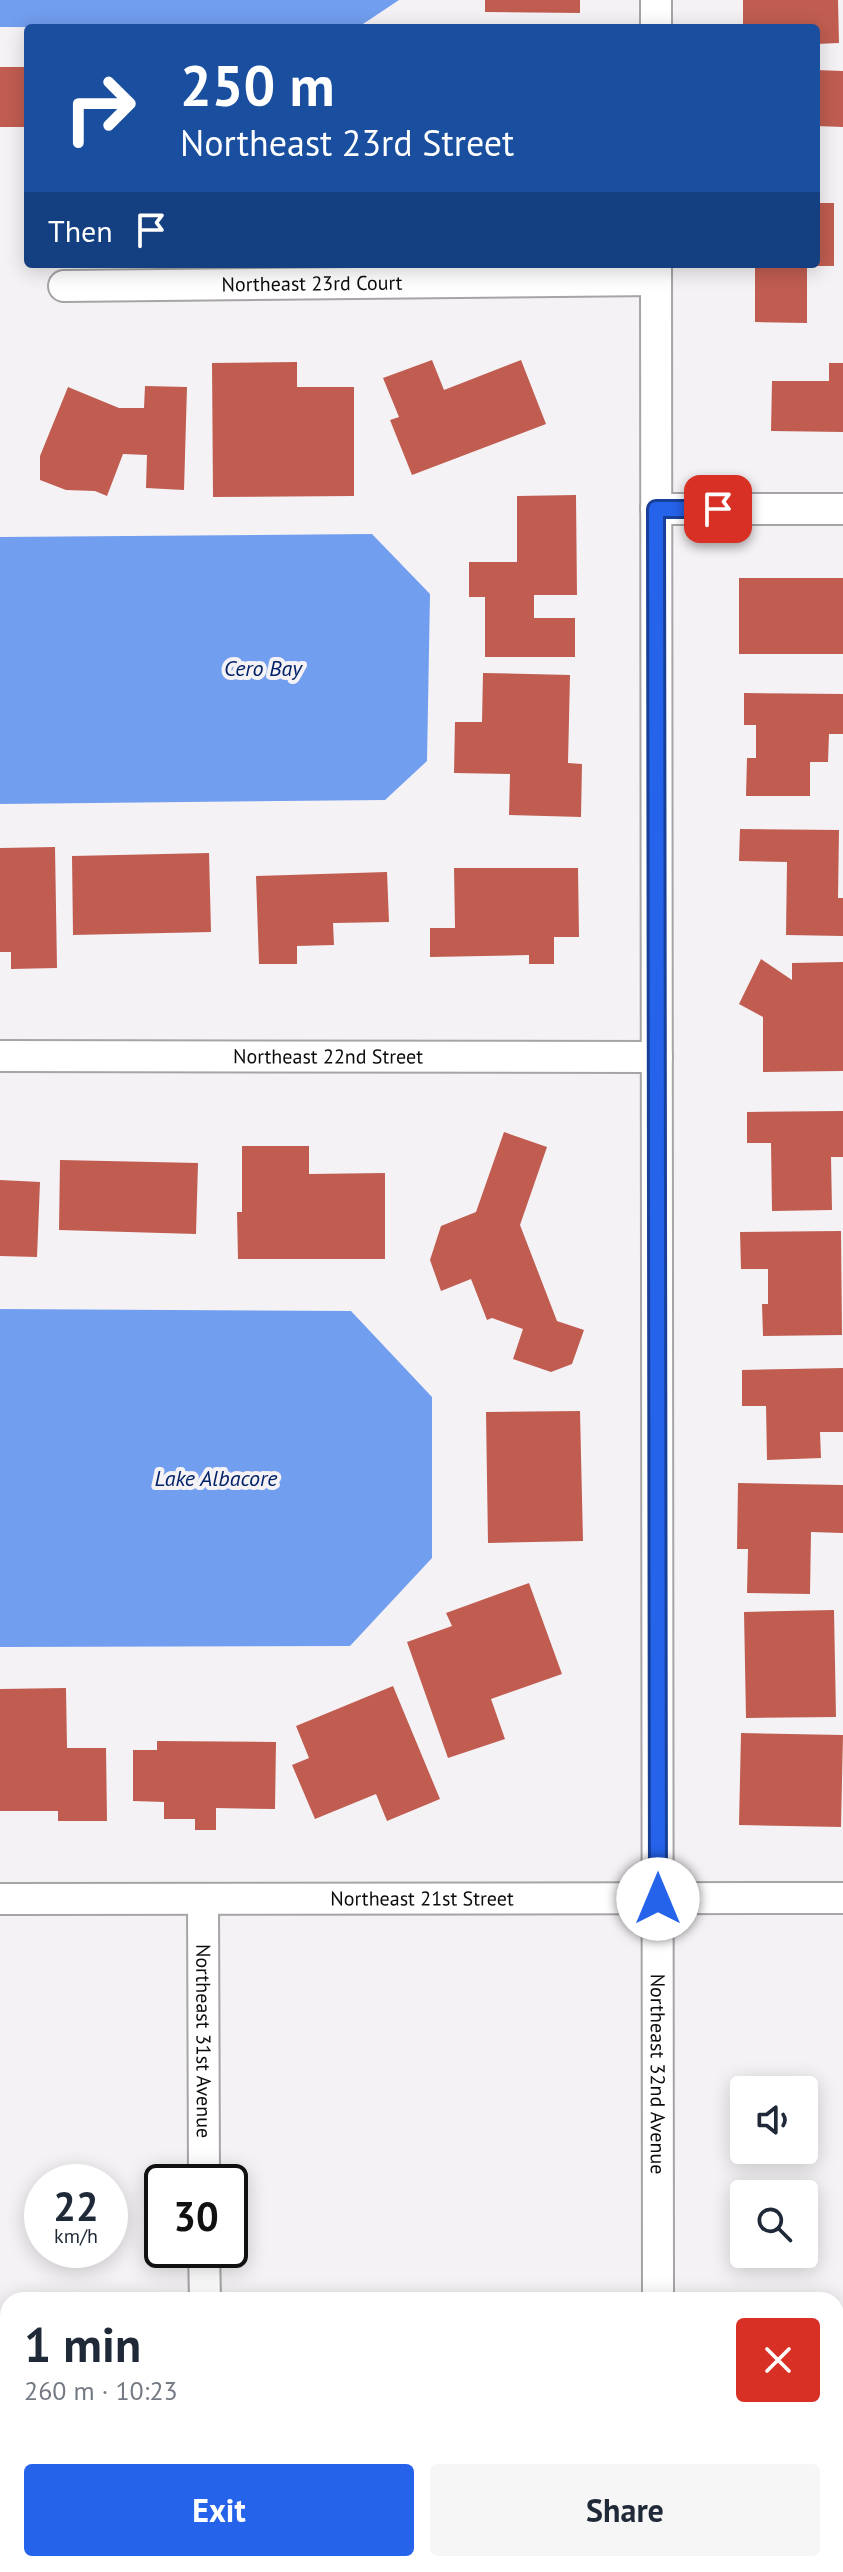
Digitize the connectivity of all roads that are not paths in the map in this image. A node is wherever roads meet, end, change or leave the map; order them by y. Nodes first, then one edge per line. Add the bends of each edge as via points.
1 (656, 0) edge
2 (656, 24) edge
3 (656, 272) edge
4 (64, 286) dead end
5 (656, 509) junction
6 (843, 509) edge
7 (0, 1056) edge
8 (657, 1057) junction
9 (843, 1898) edge
10 (0, 1899) edge
11 (203, 1899) junction
12 (658, 1899) junction
13 (204, 2164) edge
14 (204, 2268) edge
15 (205, 2292) edge
16 (658, 2292) edge

1 - 2 street
3 - 4 street, Northeast 23rd Court
3 - 5 street, Northeast 32nd Avenue
5 - 6 street
5 - 8 street, Northeast 32nd Avenue
7 - 8 street, Northeast 22nd Street
8 - 12 street, Northeast 32nd Avenue
9 - 12 street, Northeast 21st Street
10 - 11 street, Northeast 21st Street
11 - 12 street, Northeast 21st Street
11 - 13 street, Northeast 31st Avenue
12 - 16 street, Northeast 32nd Avenue
14 - 15 street

